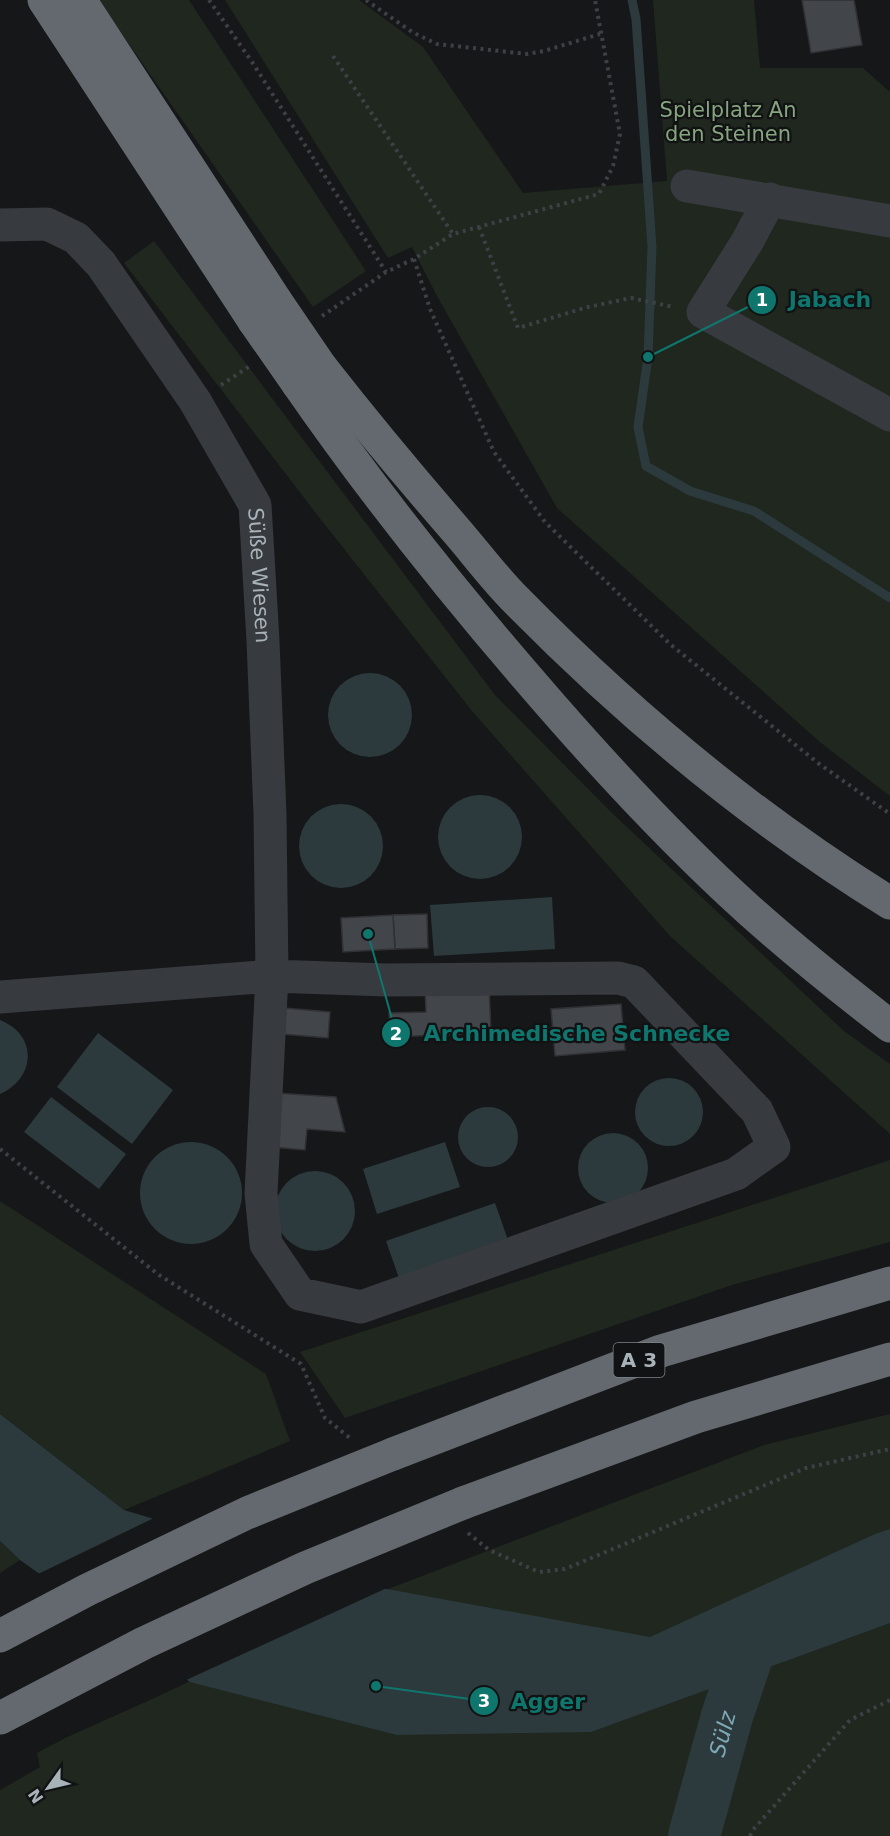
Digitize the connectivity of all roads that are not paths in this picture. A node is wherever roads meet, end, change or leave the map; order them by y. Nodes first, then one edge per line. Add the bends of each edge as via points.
1 (44, 0) edge
2 (81, 0) edge
3 (687, 186) dead end
4 (770, 199) junction
5 (890, 221) edge
6 (0, 225) edge
7 (265, 311) junction
8 (309, 376) junction
9 (890, 415) edge
10 (890, 903) edge
11 (272, 976) junction
12 (0, 997) edge
13 (890, 1026) edge
14 (890, 1282) edge
15 (890, 1359) edge
16 (0, 1636) edge
17 (0, 1718) edge

1 - 7 highway
2 - 7 highway
3 - 4 lane
4 - 5 lane
4 - 9 lane via 704,312
6 - 11 lane, Süße Wiesen via 47,224 76,238 101,264 195,402 255,505 270,814
7 - 8 highway, bridge
8 - 10 highway via 376,438 515,598 620,701 738,798
8 - 13 highway via 387,508 586,747 750,911
11 - 11 lane, Süße Wiesen via 386,980 618,978 634,982 757,1112 774,1148 736,1174 361,1307 300,1294 266,1244 261,1193
11 - 12 lane
14 - 16 highway, A 3, bridge via 661,1351 247,1513
15 - 17 highway, bridge via 696,1417 463,1516 305,1568 144,1643

